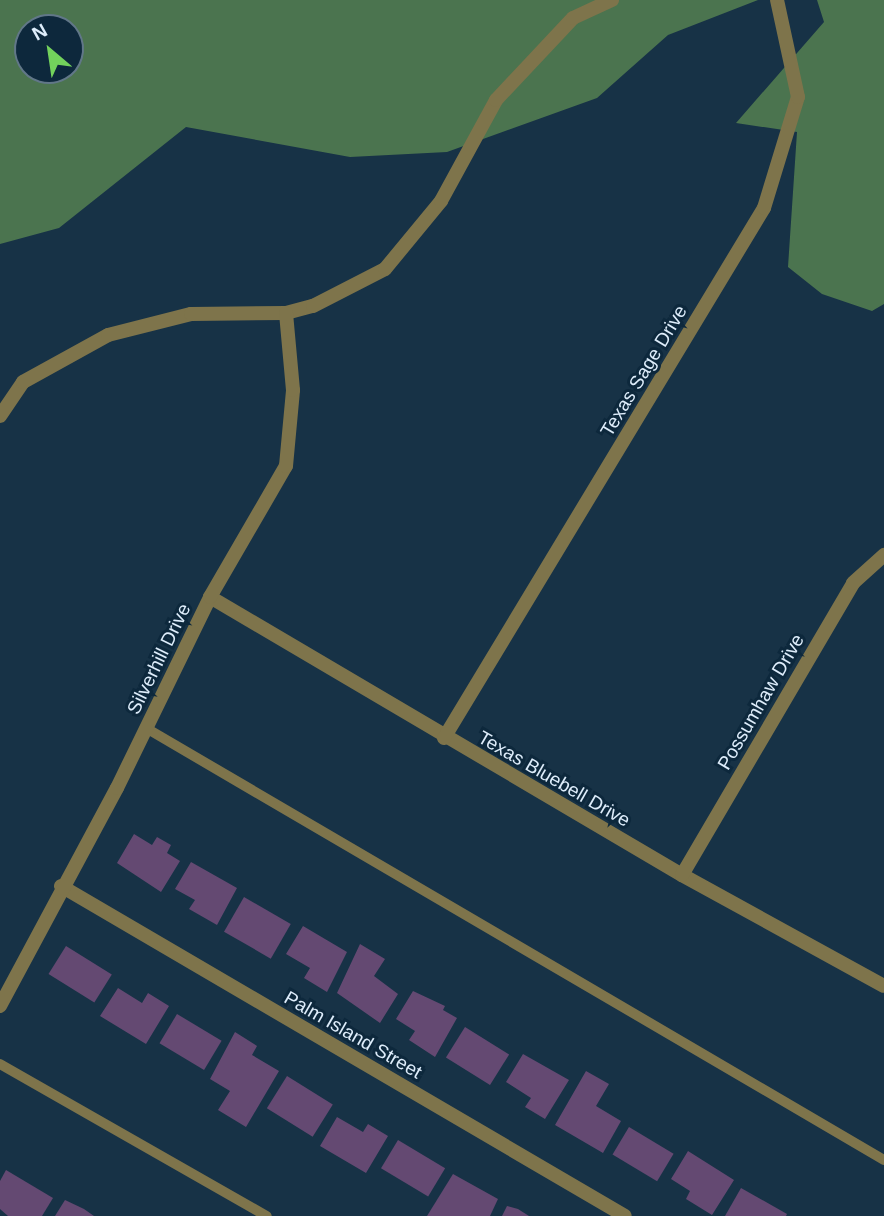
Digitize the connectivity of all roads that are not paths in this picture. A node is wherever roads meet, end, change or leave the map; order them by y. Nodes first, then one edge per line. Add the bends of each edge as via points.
1 (612, 0) edge
2 (778, 0) edge
3 (286, 313) junction
4 (0, 416) edge
5 (884, 555) edge
6 (210, 597) junction
7 (146, 728) junction
8 (444, 738) junction
9 (682, 875) junction
10 (61, 886) junction
11 (884, 986) edge
12 (0, 1006) edge
13 (0, 1064) edge
14 (884, 1160) edge
15 (267, 1216) edge
16 (625, 1216) edge

1 - 3 street via 573,18 496,100 442,201 385,269 313,306
2 - 8 street, Texas Sage Drive via 798,97 764,208
3 - 4 street via 191,314 108,335 23,382
3 - 6 street, Silverhill Drive via 293,390 286,466
5 - 9 street, Possumhaw Drive via 853,583
6 - 7 street, Silverhill Drive
6 - 8 street, Texas Bluebell Drive
7 - 10 street, Silverhill Drive
7 - 14 lane
8 - 9 street, Texas Bluebell Drive
9 - 11 street, Texas Bluebell Drive
10 - 12 street, Silverhill Drive
10 - 16 street, Palm Island Street
13 - 15 lane

